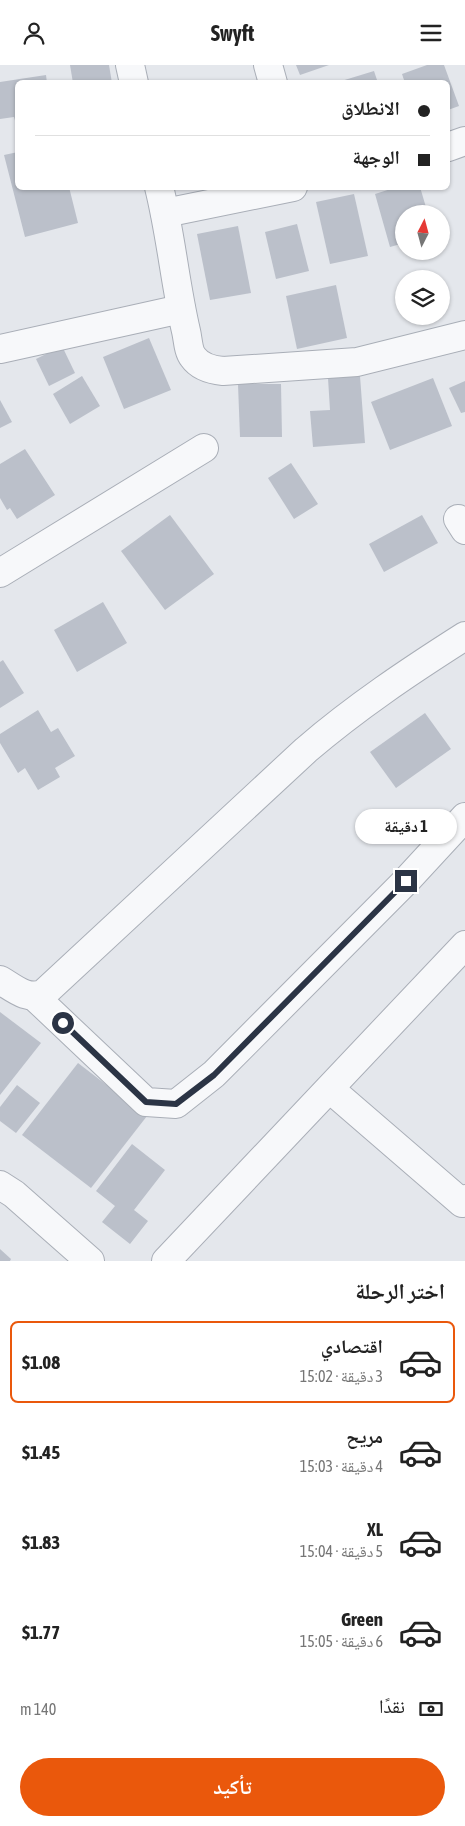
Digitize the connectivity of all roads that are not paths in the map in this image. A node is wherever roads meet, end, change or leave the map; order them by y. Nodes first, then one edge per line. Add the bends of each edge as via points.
1 (130, 65) edge
2 (268, 65) edge
3 (133, 80) edge
4 (272, 80) edge
5 (465, 141) edge
6 (450, 146) edge
7 (263, 190) edge
8 (162, 200) edge
9 (181, 309) junction
10 (465, 335) edge
11 (0, 349) edge
12 (204, 448) dead end
13 (0, 573) edge
14 (465, 636) edge
15 (465, 817) edge
16 (465, 945) edge
17 (0, 980) edge
18 (35, 997) junction
19 (330, 1089) junction
20 (0, 1185) edge
21 (464, 1203) edge
22 (90, 1261) edge
23 (166, 1261) edge

1 - 3 street
2 - 4 street
5 - 6 street
7 - 8 street
8 - 9 street
9 - 10 street via 192,356 212,370 357,362
9 - 11 street
12 - 13 street
14 - 18 street via 336,724 43,994
15 - 18 street via 214,1075 176,1104 146,1102
16 - 19 street
17 - 18 street via 26,996
19 - 21 street
19 - 23 street
20 - 22 street

